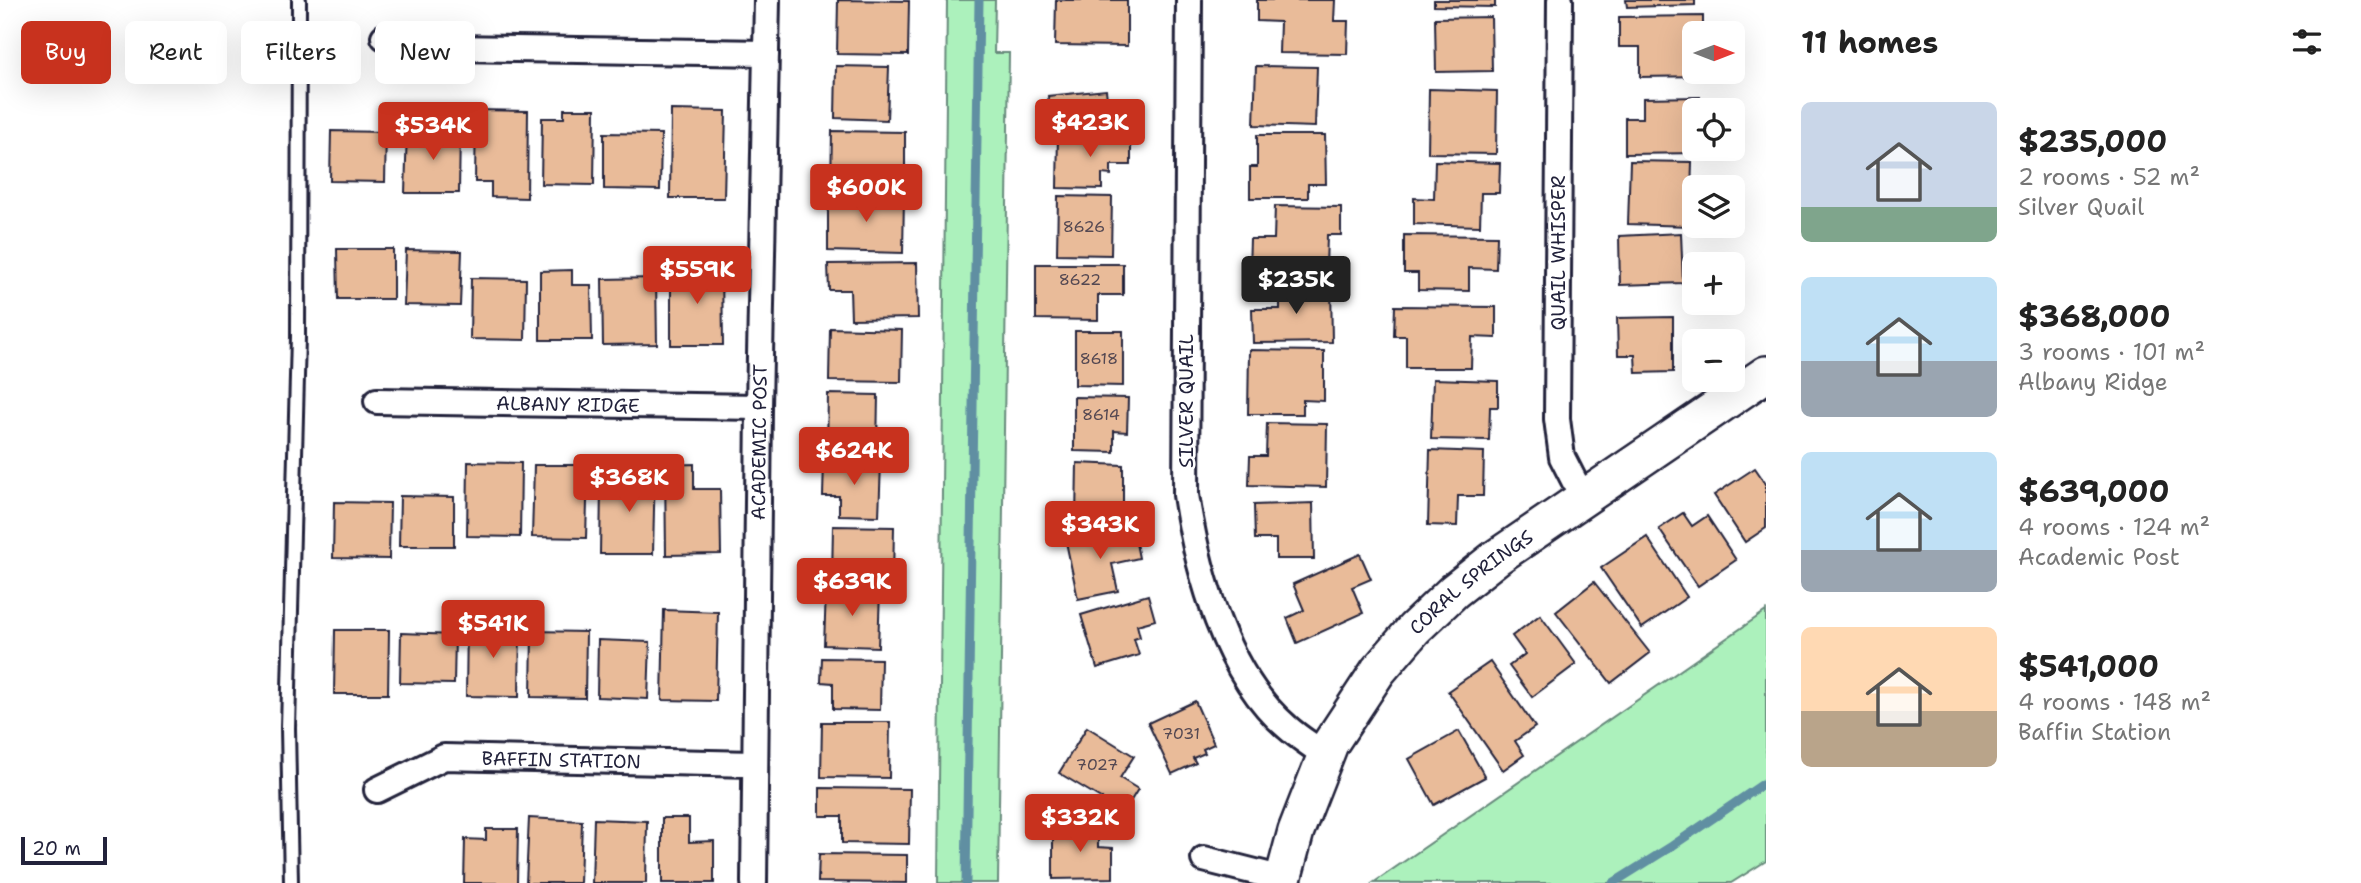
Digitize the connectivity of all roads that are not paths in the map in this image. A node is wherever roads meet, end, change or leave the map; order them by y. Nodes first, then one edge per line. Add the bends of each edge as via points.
1 (299, 0) edge
2 (767, 0) edge
3 (1189, 0) edge
4 (1560, 0) edge
5 (475, 48) edge
6 (766, 53) junction
7 (1766, 374) edge
8 (377, 401) dead end
9 (759, 407) junction
10 (1584, 500) junction
11 (1326, 756) junction
12 (754, 764) junction
13 (377, 790) dead end
14 (1204, 859) dead end
15 (1283, 881) edge
16 (291, 883) edge
17 (754, 883) edge

1 - 16 lane via 298,337 288,728
2 - 6 street, ACADEMIC POST
3 - 11 street, SILVER QUAIL via 1186,495 1192,539 1207,593 1239,664 1286,727
4 - 10 street, QUAIL WHISPER via 1557,419 1562,457
5 - 6 street
6 - 9 street, ACADEMIC POST
7 - 10 street, CORAL SPRINGS
8 - 9 street, ALBANY RIDGE
9 - 12 street, ACADEMIC POST
10 - 11 street, CORAL SPRINGS via 1497,557 1414,629 1370,682
11 - 15 street, CORAL SPRINGS via 1296,831
12 - 13 street, BAFFIN STATION via 444,757
12 - 17 street, ACADEMIC POST
14 - 15 street, CORAL SPRINGS

